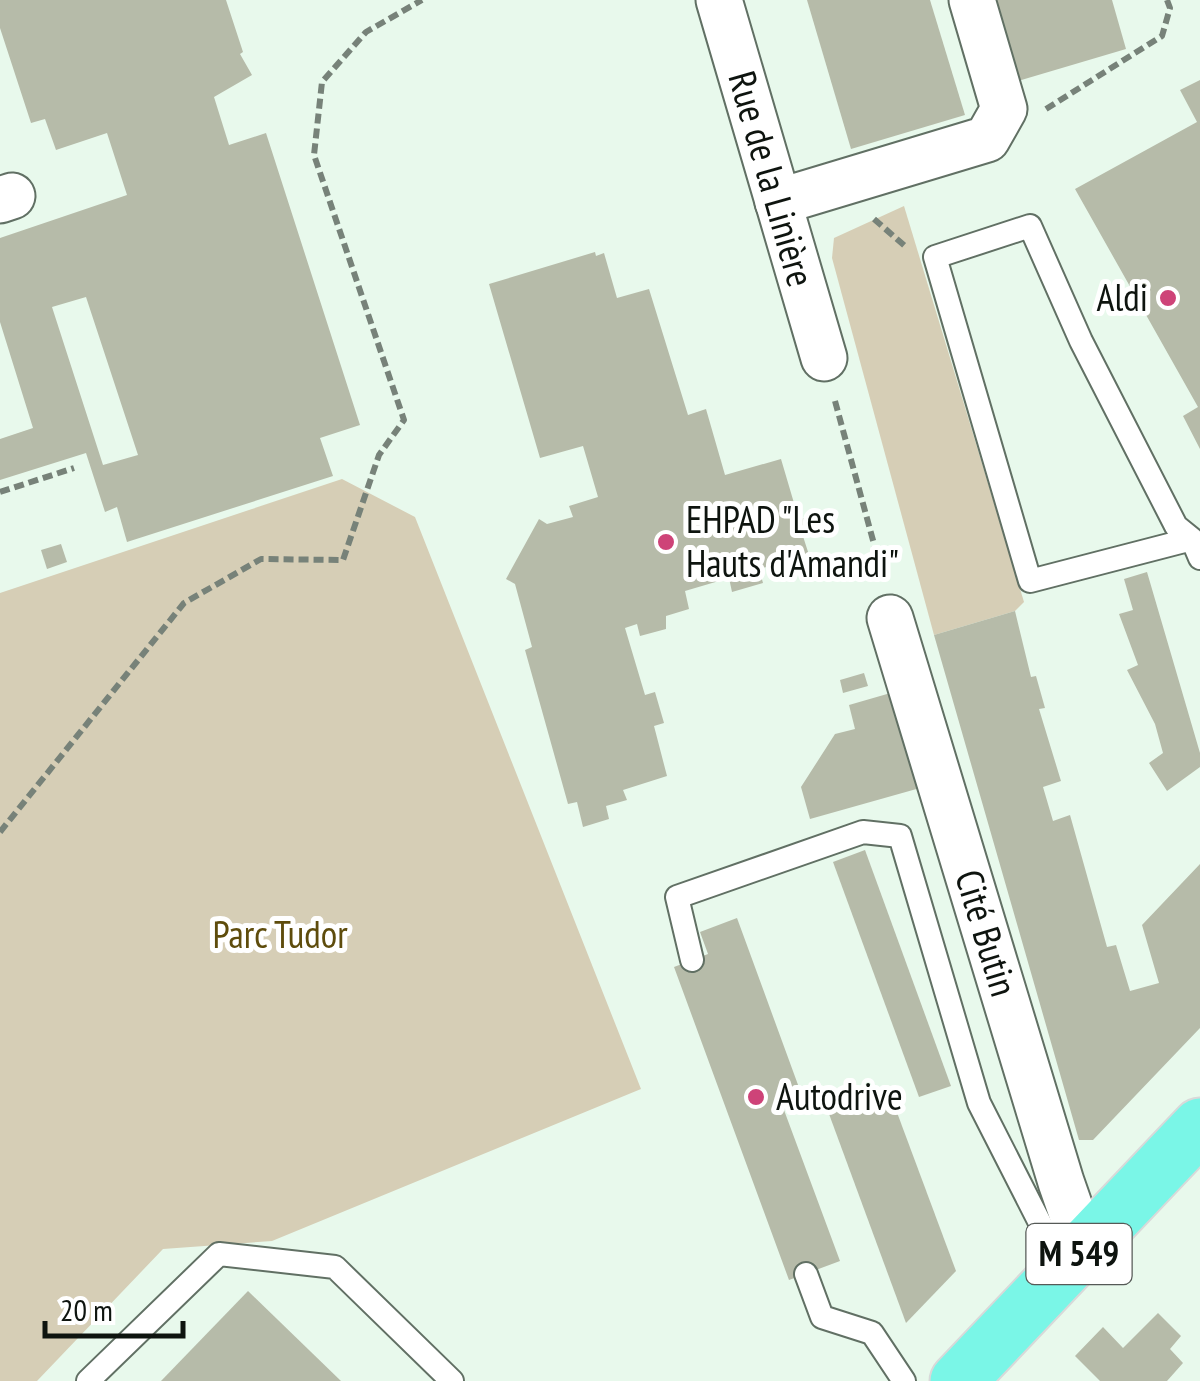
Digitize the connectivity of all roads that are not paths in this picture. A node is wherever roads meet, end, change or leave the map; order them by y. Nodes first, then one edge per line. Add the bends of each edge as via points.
1 (719, 0) edge
2 (972, 0) edge
3 (778, 202) junction
4 (824, 358) road end
5 (1196, 548) edge
6 (890, 618) road end
7 (692, 960) dead end
8 (1200, 1126) edge
9 (1074, 1259) junction
10 (806, 1274) dead end
11 (88, 1381) edge
12 (452, 1381) edge
13 (904, 1381) edge
14 (958, 1381) edge

1 - 3 street, Rue de la Linière
2 - 3 street via 1004,109 987,139
3 - 4 street, Rue de la Linière
5 - 5 lane via 1176,526 1030,226 935,257 1030,581
6 - 9 street, Cité Butin via 1061,1182
7 - 9 lane via 677,897 863,832 900,836 979,1103
8 - 9 main road, M 549
9 - 14 main road, M 549
10 - 13 lane via 822,1317 872,1334
11 - 12 lane via 219,1254 334,1267

